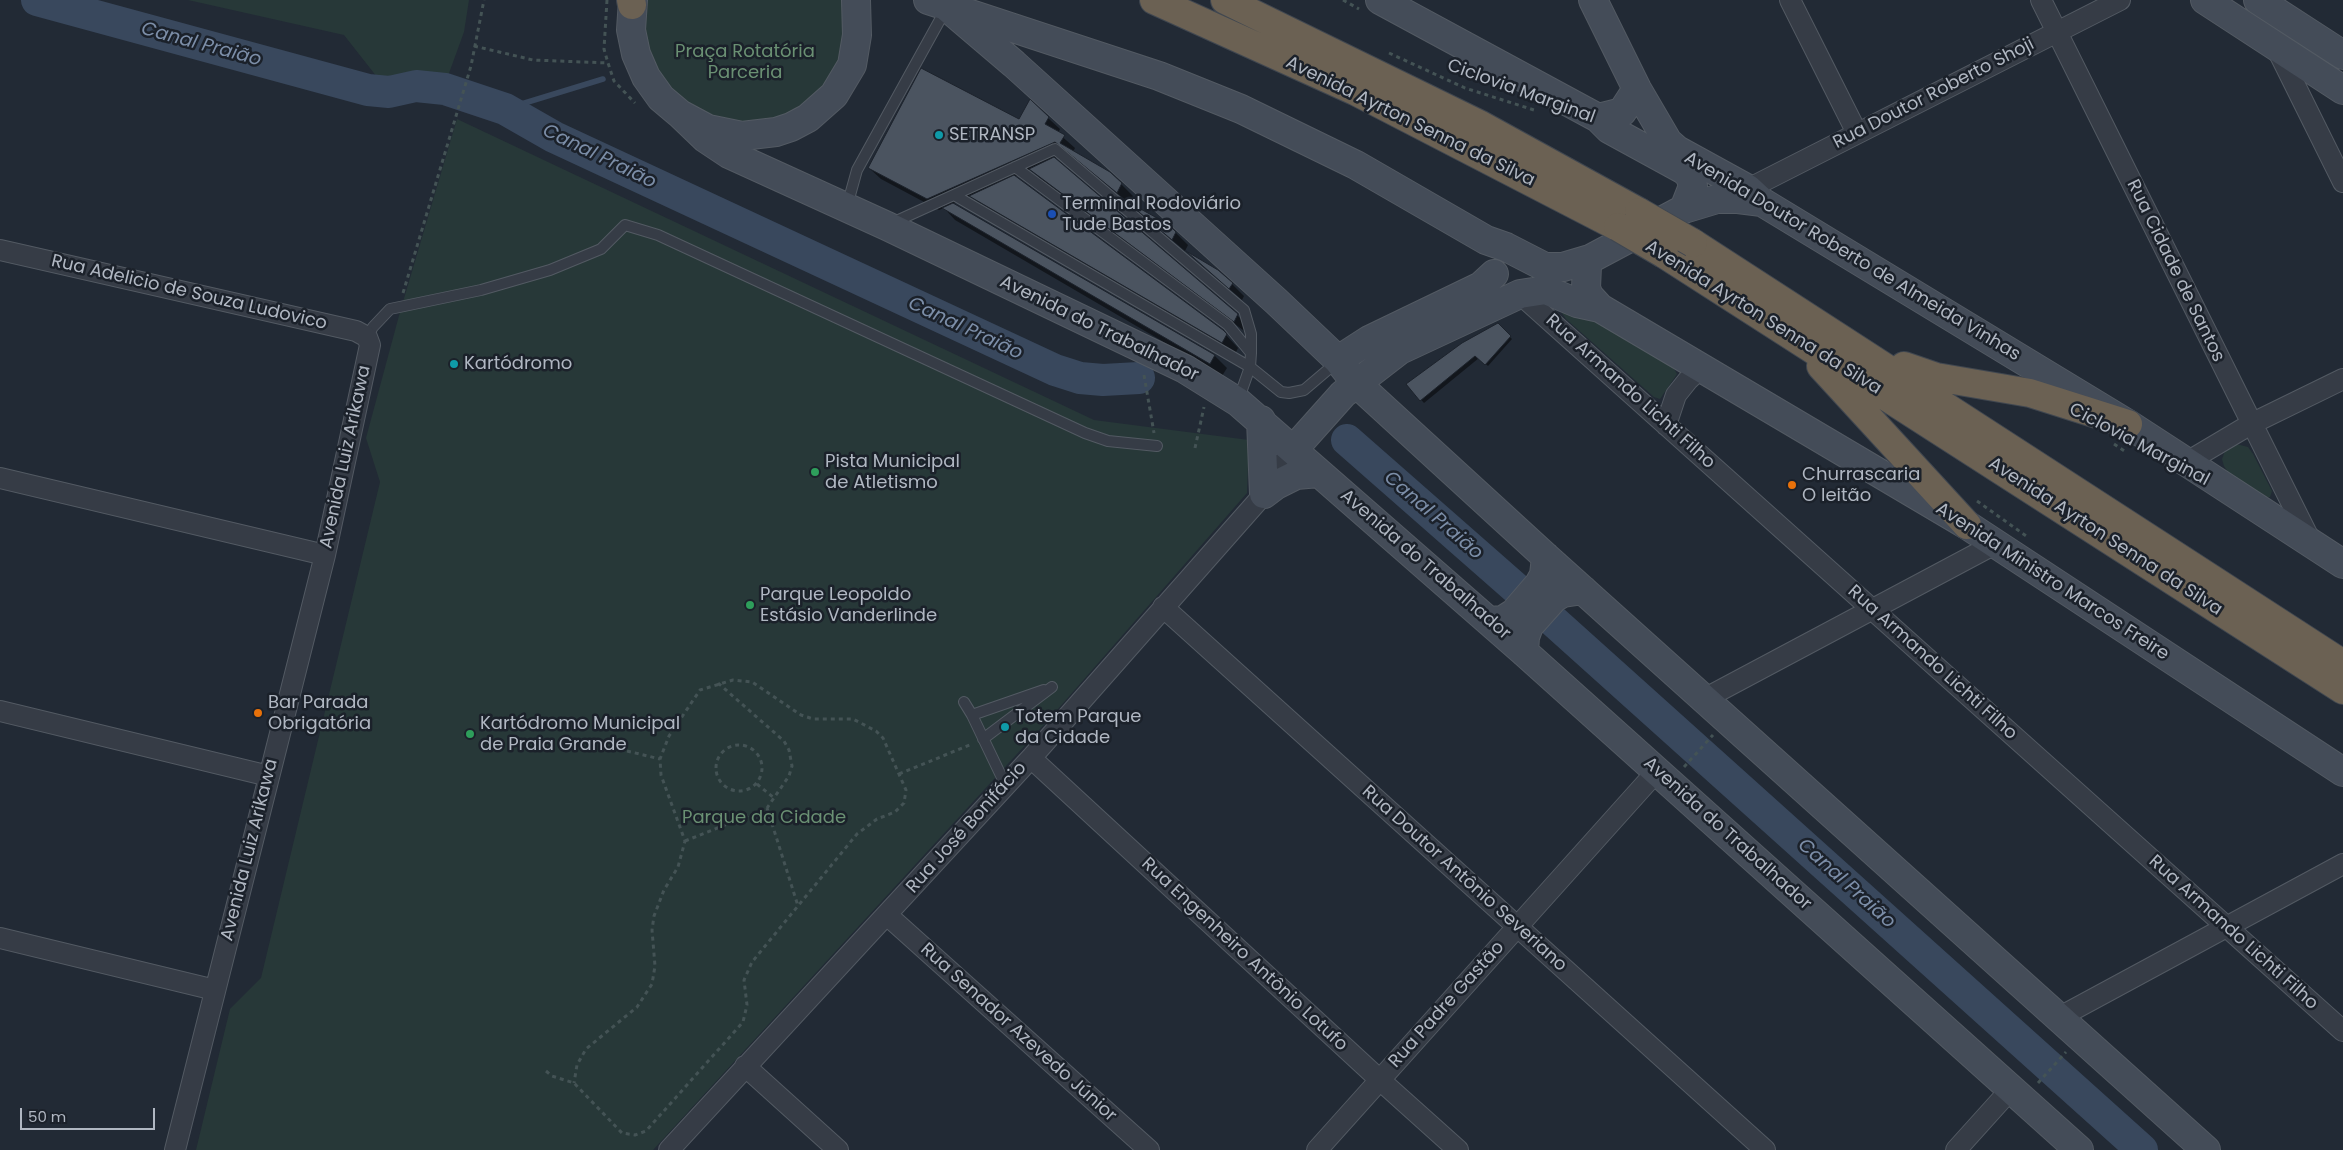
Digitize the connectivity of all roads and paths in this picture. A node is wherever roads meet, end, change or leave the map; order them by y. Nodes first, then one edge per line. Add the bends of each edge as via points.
1 (484, 0) edge
2 (856, 0) edge
3 (1154, 0) edge
4 (1225, 0) edge
5 (1593, 0) edge
6 (1790, 0) edge
7 (2040, 0) edge
8 (2120, 0) edge
9 (2205, 0) edge
10 (2258, 0) edge
11 (632, 2) edge
12 (937, 3) edge
13 (1389, 3) edge
14 (2056, 32) junction
15 (474, 46) junction
16 (2276, 46) junction
17 (1385, 51) dead end
18 (2343, 55) edge
19 (608, 63) dead end
20 (1637, 89) junction
21 (2343, 90) edge
22 (1540, 112) dead end
23 (680, 114) junction
24 (1598, 118) junction
25 (1856, 133) junction
26 (1015, 167) junction
27 (2343, 182) edge
28 (954, 195) junction
29 (1755, 196) junction
30 (846, 208) junction
31 (1684, 209) junction
32 (1628, 219) junction
33 (887, 226) junction
34 (1486, 240) junction
35 (0, 250) edge
36 (1590, 259) junction
37 (1494, 274) junction
38 (1509, 300) junction
39 (1600, 308) junction
40 (390, 309) junction
41 (1763, 317) junction
42 (369, 341) junction
43 (1863, 351) junction
44 (1251, 353) junction
45 (1338, 360) junction
46 (1250, 367) junction
47 (1701, 368) junction
48 (2343, 379) edge
49 (1356, 383) junction
50 (1210, 384) junction
51 (1238, 402) junction
52 (1261, 420) junction
53 (1666, 424) junction
54 (2251, 424) junction
55 (2117, 432) junction
56 (1157, 446) dead end
57 (1195, 448) dead end
58 (1293, 450) junction
59 (2131, 455) dead end
60 (2187, 462) junction
61 (1319, 473) junction
62 (0, 478) edge
63 (1264, 494) junction
64 (1967, 525) junction
65 (2310, 542) junction
66 (1996, 544) junction
67 (325, 555) junction
68 (1546, 557) junction
69 (2343, 564) edge
70 (1583, 590) junction
71 (1547, 591) junction
72 (1163, 607) junction
73 (1872, 609) junction
74 (1514, 628) junction
75 (2343, 664) edge
76 (718, 683) junction
77 (2343, 690) edge
78 (1704, 699) junction
79 (964, 702) dead end
80 (0, 711) edge
81 (972, 714) junction
82 (1710, 739) dead end
83 (983, 740) junction
84 (627, 751) dead end
85 (1031, 758) junction
86 (660, 759) junction
87 (1686, 765) dead end
88 (1658, 771) junction
89 (2343, 772) edge
90 (899, 774) junction
91 (269, 776) junction
92 (757, 784) junction
93 (1006, 786) junction
94 (774, 798) junction
95 (767, 808) junction
96 (685, 842) junction
97 (2343, 864) edge
98 (798, 906) junction
99 (887, 915) junction
100 (1518, 927) junction
101 (2227, 927) junction
102 (0, 938) edge
103 (215, 990) junction
104 (2058, 1018) junction
105 (2343, 1031) edge
106 (2062, 1056) dead end
107 (745, 1066) junction
108 (546, 1071) dead end
109 (1380, 1080) junction
110 (2039, 1082) dead end
111 (574, 1083) junction
112 (2011, 1089) junction
113 (174, 1150) edge
114 (669, 1150) edge
115 (838, 1150) edge
116 (1149, 1150) edge
117 (1317, 1150) edge
118 (1458, 1150) edge
119 (1765, 1150) edge
120 (1956, 1150) edge
121 (2079, 1150) edge
122 (2206, 1150) edge

1 - 15 path
2 - 23 main road via 857,35 852,65 834,94 808,118 776,132 742,136 708,129
3 - 32 highway, Avenida Ayrton Senna da Silva
4 - 32 highway, Avenida Ayrton Senna da Silva via 1479,124
5 - 20 main road, Avenida Doutor Roberto de Almeida Vinhas
6 - 25 street
7 - 14 street, Rua Cidade de Santos
8 - 14 street, Rua Doutor Roberto Shoji
9 - 16 main road
10 - 18 main road
11 - 23 main road via 631,30 646,78 661,98
12 - 30 lane via 857,170
12 - 34 main road via 1159,76 1242,109 1356,165
12 - 45 main road via 1014,64
13 - 24 main road
14 - 25 street, Rua Doutor Roberto Shoji
14 - 54 street, Rua Cidade de Santos
15 - 19 path via 533,60
15 - 40 path via 471,66 401,298
16 - 21 main road
16 - 27 street
17 - 22 path, Ciclovia Marginal via 1478,93
20 - 24 main road via 1622,112
20 - 29 main road, Avenida Doutor Roberto de Almeida Vinhas via 1672,146
23 - 30 main road, Avenida do Trabalhador via 705,138 730,154
24 - 31 main road via 1609,129 1690,176 1693,186
25 - 29 street, Rua Doutor Roberto Shoji
26 - 28 lane
26 - 44 lane via 1228,326
26 - 44 lane via 1055,149 1244,310 1251,334
28 - 33 lane
28 - 46 lane
29 - 31 main road via 1717,199
29 - 55 main road, Avenida Doutor Roberto de Almeida Vinhas
30 - 33 main road, Avenida do Trabalhador
31 - 36 main road
32 - 41 highway, Avenida Ayrton Senna da Silva, bridge via 1664,254
32 - 43 highway, Avenida Ayrton Senna da Silva, bridge via 1693,243
33 - 50 main road, Avenida do Trabalhador
34 - 36 main road via 1545,267 1563,267
34 - 37 main road via 1497,262
35 - 42 street, Rua Adelicio de Souza Ludovico via 356,331
36 - 39 main road via 1586,288
37 - 38 main road
37 - 45 main road via 1481,286 1369,340
38 - 39 main road via 1546,290 1577,303
38 - 49 main road via 1400,350
38 - 53 street, Rua Armando Lichti Filho
39 - 47 main road, Avenida Ministro Marcos Freire
40 - 42 lane via 373,326
40 - 56 lane via 480,290 550,270 601,249 625,225 658,235 1085,433 1108,441
41 - 64 highway via 1831,375
41 - 77 highway, Avenida Ayrton Senna da Silva
42 - 67 street, Avenida Luiz Arikawa
43 - 55 highway via 1936,377 2030,393
43 - 75 highway, Avenida Ayrton Senna da Silva
44 - 46 lane
45 - 46 lane via 1304,390 1289,393 1275,388
45 - 49 main road
46 - 51 lane
47 - 53 street via 1676,395
47 - 64 main road, Avenida Ministro Marcos Freire
48 - 54 street
49 - 58 main road
49 - 68 main road
50 - 51 main road, Avenida do Trabalhador
50 - 57 path
51 - 52 main road, Avenida do Trabalhador
52 - 58 main road, Avenida do Trabalhador
52 - 63 main road
53 - 73 street, Rua Armando Lichti Filho
54 - 60 street
54 - 65 street, Rua Cidade de Santos
55 - 59 path, Ciclovia Marginal
55 - 60 main road, Avenida Doutor Roberto de Almeida Vinhas
58 - 61 main road, Avenida do Trabalhador
58 - 63 street, Rua José Bonifácio via 1274,474
60 - 65 main road, Avenida Doutor Roberto de Almeida Vinhas
61 - 63 main road via 1296,475
61 - 74 main road, Avenida do Trabalhador
62 - 67 street
63 - 72 street, Rua José Bonifácio
64 - 66 main road, Avenida Ministro Marcos Freire
65 - 69 main road, Avenida Doutor Roberto de Almeida Vinhas
66 - 73 street
66 - 89 main road, Avenida Ministro Marcos Freire
67 - 91 street, Avenida Luiz Arikawa
68 - 70 main road
68 - 71 main road via 1544,575
70 - 71 main road
70 - 78 main road
71 - 74 main road
72 - 85 street, Rua José Bonifácio
72 - 100 street, Rua Doutor Antônio Severiano
73 - 78 street
73 - 101 street, Rua Armando Lichti Filho
74 - 88 main road, Avenida do Trabalhador
76 - 86 path via 700,690 669,736
76 - 90 path via 733,680 752,682 807,717 862,722 883,738
76 - 94 path via 784,741 789,750 790,771
78 - 104 main road
79 - 81 lane
80 - 91 street
81 - 83 lane
81 - 83 lane via 1052,687
82 - 87 path
83 - 90 path
83 - 93 lane
84 - 86 path
85 - 93 street, Rua José Bonifácio
85 - 109 street, Rua Engenheiro Antônio Lotufo
86 - 96 path via 661,775
88 - 100 street, Rua Padre Gastão
88 - 112 main road, Avenida do Trabalhador
90 - 98 path via 906,790 902,806 858,834
91 - 103 street, Avenida Luiz Arikawa
92 - 92 path via 762,763 753,749 738,745 723,751 716,766 721,782 735,791
92 - 94 path
93 - 99 street, Rua José Bonifácio
94 - 95 path
95 - 96 path
95 - 98 path
96 - 111 path via 678,867 654,916 652,984 637,1007 586,1049 577,1065
97 - 101 street
98 - 111 path via 748,968 744,987 747,1011 740,1027 646,1131 635,1135 622,1133
99 - 107 street, Rua José Bonifácio
99 - 116 street, Rua Senador Azevedo Júnior
100 - 109 street, Rua Padre Gastão
100 - 119 street, Rua Doutor Antônio Severiano
101 - 104 street
101 - 105 street, Rua Armando Lichti Filho
102 - 103 street
103 - 113 street, Avenida Luiz Arikawa
104 - 122 main road
106 - 110 path
107 - 114 street, Rua José Bonifácio
107 - 115 street
108 - 111 path
109 - 117 street, Rua Padre Gastão
109 - 118 street, Rua Engenheiro Antônio Lotufo
112 - 120 street
112 - 121 main road, Avenida do Trabalhador

